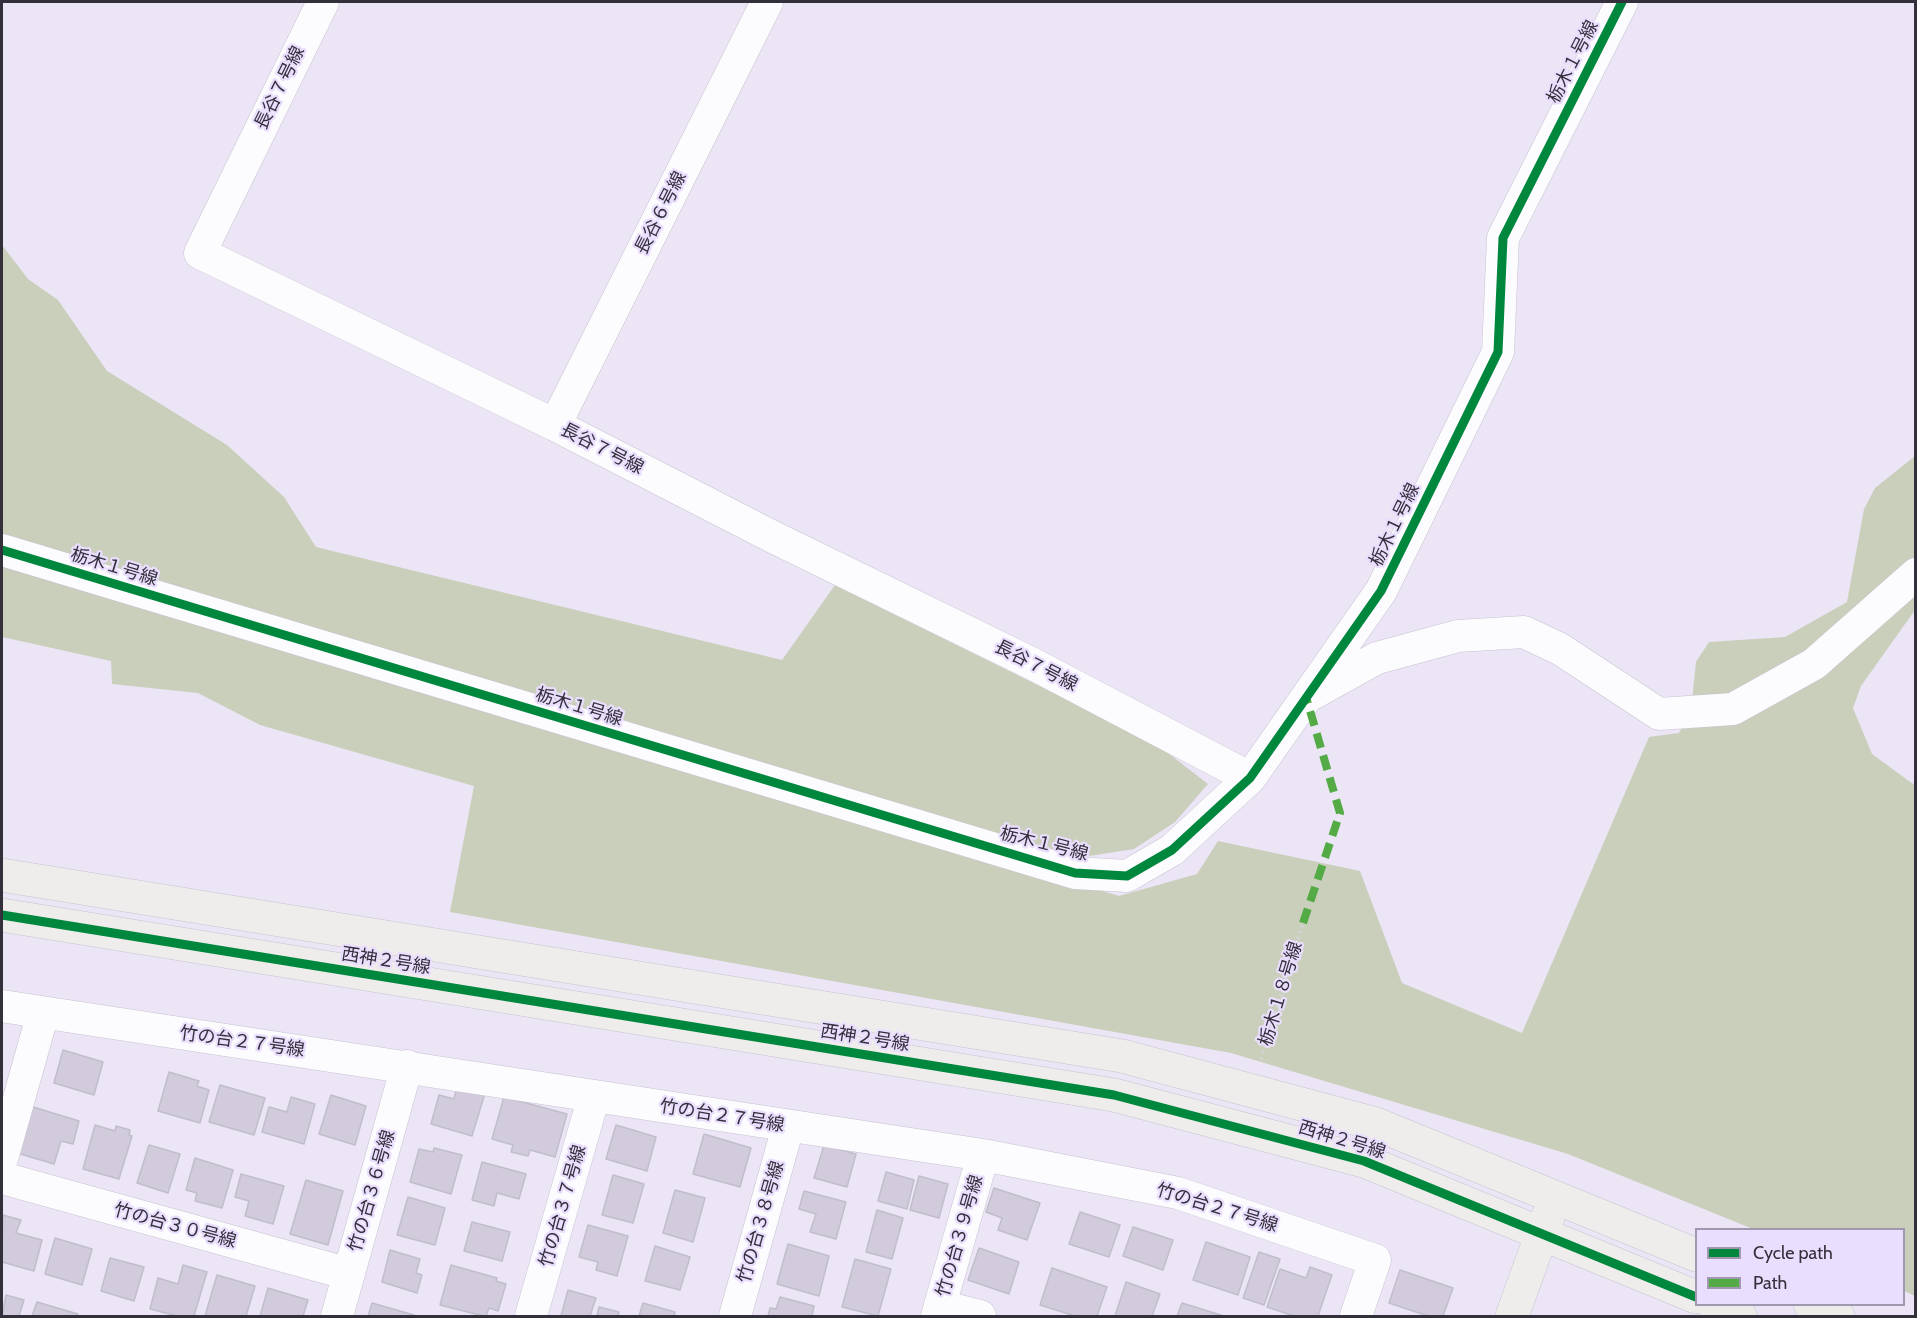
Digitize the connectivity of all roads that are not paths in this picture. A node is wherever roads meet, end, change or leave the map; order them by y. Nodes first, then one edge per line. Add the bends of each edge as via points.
1 (322, 2) edge
2 (767, 2) edge
3 (1622, 2) edge
4 (555, 425) junction
5 (2, 550) edge
6 (1916, 574) edge
7 (1306, 697) junction
8 (1250, 778) junction
9 (2, 875) edge
10 (2, 915) edge
11 (2, 1006) edge
12 (43, 1013) junction
13 (407, 1065) junction
14 (594, 1096) junction
15 (788, 1127) junction
16 (983, 1155) junction
17 (2, 1159) edge
18 (2, 1178) edge
19 (1555, 1196) junction
20 (1542, 1233) junction
21 (1695, 1255) edge
22 (349, 1274) junction
23 (1695, 1298) edge
24 (1715, 1306) edge
25 (1812, 1306) edge
26 (939, 1311) edge
27 (337, 1317) edge
28 (531, 1317) edge
29 (735, 1317) edge
30 (980, 1317) edge
31 (1356, 1317) edge
32 (1512, 1317) edge
33 (1740, 1317) edge
34 (1838, 1317) edge

1 - 4 street, 長谷７号線 via 200,253
2 - 4 street, 長谷６号線
3 - 7 street, 栃木１号線 via 1503,238 1498,352 1381,591
4 - 8 street, 長谷７号線 via 1033,664
5 - 8 street, 栃木１号線 via 1075,873 1126,876 1172,850
6 - 7 street via 1814,664 1733,709 1659,714 1560,649 1524,632 1458,636 1377,658
7 - 8 street, 栃木１号線
9 - 19 street, 西神２号線 via 1122,1056 1376,1124
10 - 20 street, 西神２号線 via 1114,1095 1364,1161
11 - 12 street, 竹の台２７号線
12 - 13 street, 竹の台２７号線
12 - 17 street
13 - 14 street, 竹の台２７号線
13 - 22 street, 竹の台３６号線
14 - 15 street, 竹の台２７号線
14 - 28 street, 竹の台３７号線
15 - 16 street, 竹の台２７号線
15 - 29 street, 竹の台３８号線
16 - 26 street, 竹の台３９号線
16 - 31 street, 竹の台２７号線 via 1178,1193 1375,1260
18 - 22 street, 竹の台３０号線
19 - 20 street
19 - 21 street, 西神２号線
20 - 23 street, 西神２号線
20 - 32 street
22 - 27 street, 竹の台３６号線
24 - 33 street
25 - 34 street
26 - 30 street

